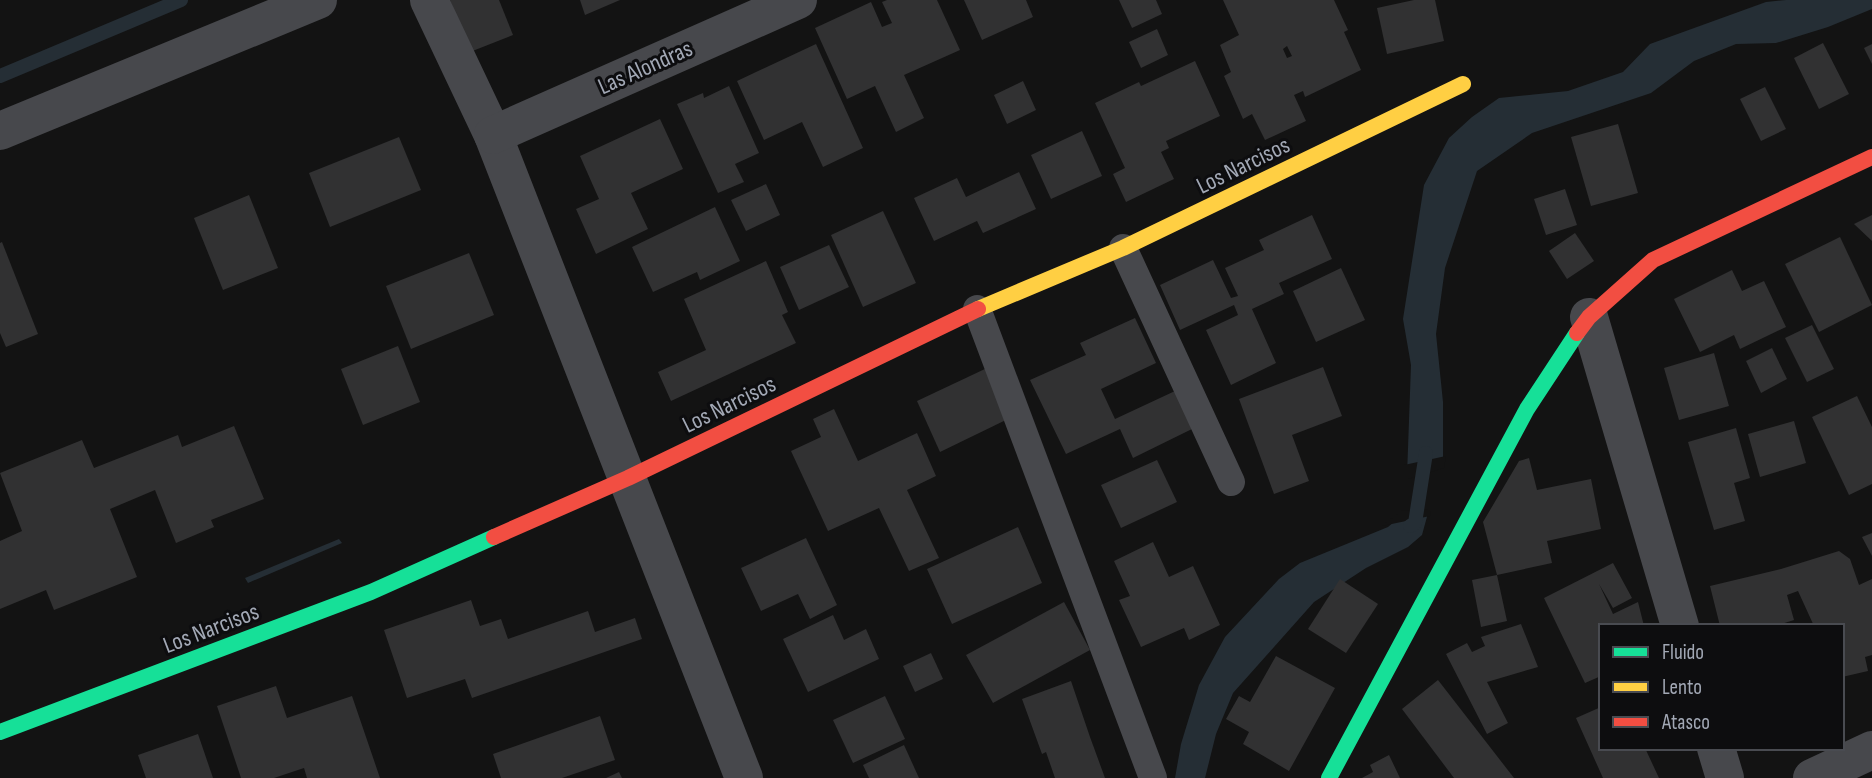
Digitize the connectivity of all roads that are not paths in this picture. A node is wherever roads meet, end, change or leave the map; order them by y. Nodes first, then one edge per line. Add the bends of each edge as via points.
1 (318, 0) edge
2 (429, 0) edge
3 (798, 0) edge
4 (1463, 84) dead end
5 (0, 131) edge
6 (493, 135) junction
7 (1872, 157) edge
8 (1123, 248) junction
9 (977, 309) junction
10 (1589, 317) junction
11 (628, 478) junction
12 (1231, 482) dead end
13 (1679, 624) edge
14 (0, 732) edge
15 (1717, 750) edge
16 (1872, 750) edge
17 (744, 778) edge
18 (1153, 778) edge
19 (1329, 778) edge
20 (1725, 778) edge
21 (1812, 778) edge

1 - 5 street
2 - 6 street
3 - 6 street, Las Alondras
4 - 8 street, Los Narcisos
6 - 11 street
7 - 10 street via 1653,260
8 - 9 street, Los Narcisos
8 - 12 lane
9 - 11 street, Los Narcisos
9 - 18 lane
10 - 13 street
10 - 19 street via 1527,409
11 - 14 street, Los Narcisos via 371,592
11 - 17 street
15 - 20 street
16 - 21 street

